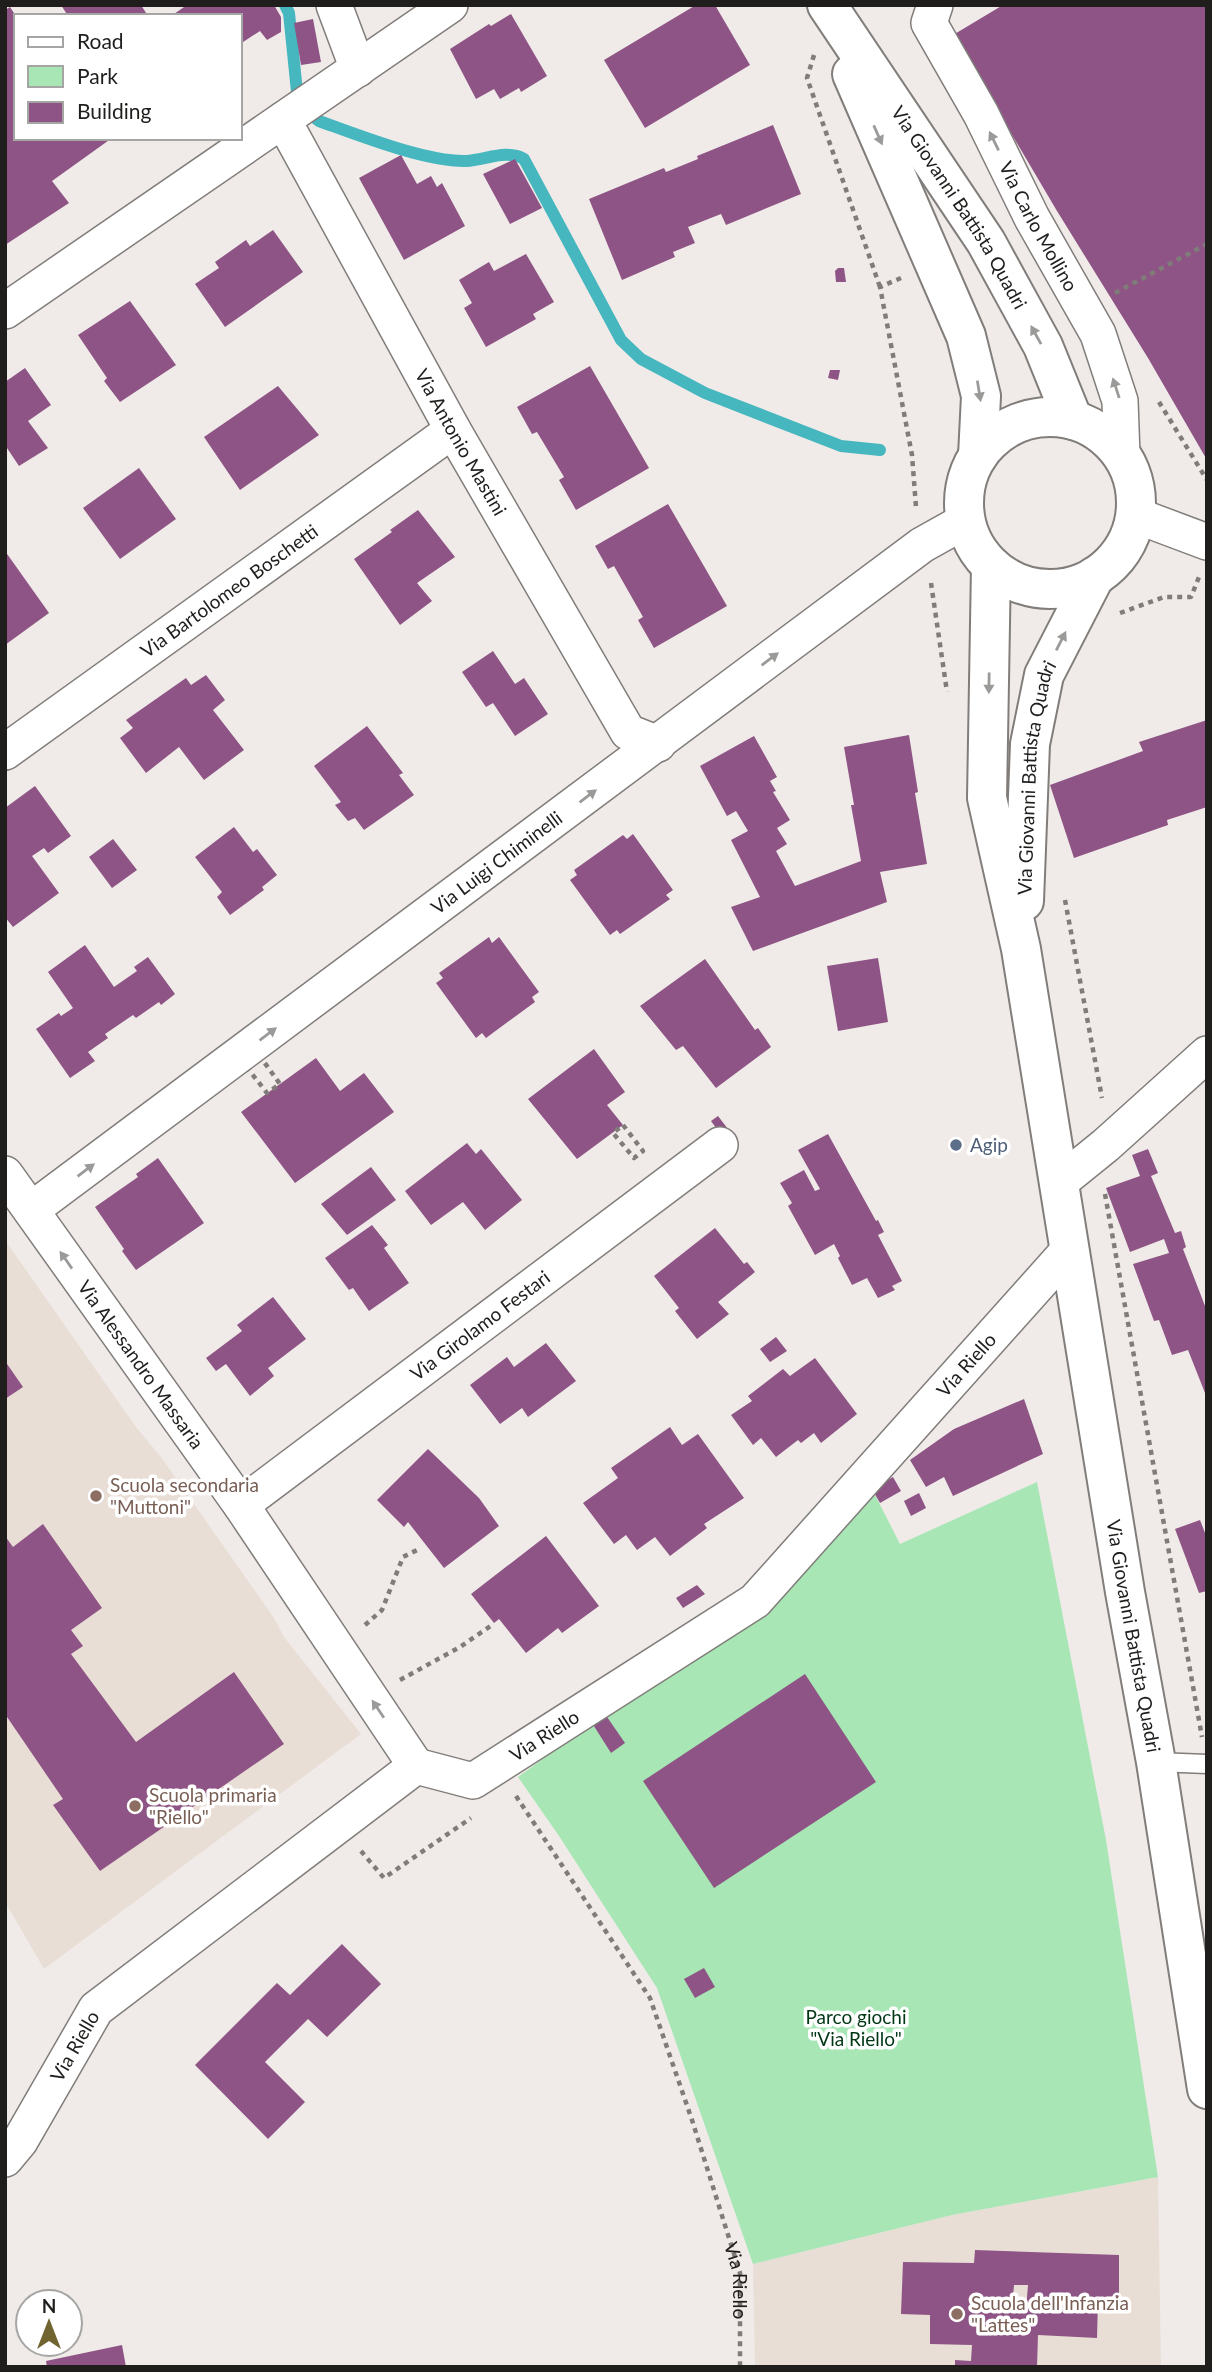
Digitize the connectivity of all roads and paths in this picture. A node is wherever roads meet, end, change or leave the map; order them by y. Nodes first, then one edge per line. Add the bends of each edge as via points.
1 (334, 5) edge
2 (450, 5) edge
3 (935, 5) edge
4 (825, 9) edge
5 (358, 69) junction
6 (283, 120) junction
7 (1207, 244) edge
8 (880, 287) dead end
9 (1115, 293) dead end
10 (5, 311) edge
11 (1157, 398) dead end
12 (1073, 420) junction
13 (453, 430) junction
14 (978, 456) junction
15 (1122, 456) junction
16 (1207, 480) edge
17 (1135, 515) junction
18 (965, 521) junction
19 (1207, 542) edge
20 (991, 566) junction
21 (1095, 576) junction
22 (931, 583) dead end
23 (949, 704) dead end
24 (658, 744) junction
25 (5, 752) edge
26 (1021, 949) junction
27 (1207, 1054) edge
28 (720, 1145) dead end
29 (634, 1158) joint
30 (5, 1174) edge
31 (1059, 1183) junction
32 (31, 1210) junction
33 (1069, 1250) junction
34 (241, 1505) junction
35 (421, 1548) dead end
36 (382, 1611) dead end
37 (492, 1625) dead end
38 (370, 1698) junction
39 (1156, 1762) junction
40 (1207, 1764) edge
41 (415, 1766) junction
42 (511, 1789) dead end
43 (480, 1811) dead end
44 (338, 1824) junction
45 (1207, 2089) edge
46 (10, 2142) edge
47 (740, 2367) edge

1 - 5 street
2 - 5 street
15 -> 3 street, Via Carlo Mollino via 1120,401 1098,334 929,23
4 - 8 path via 807,78
12 -> 4 main road, Via Giovanni Battista Quadri via 1042,346 986,242
4 -> 14 main road, Via Giovanni Battista Quadri via 966,337 981,396
5 - 6 street
6 - 10 street
6 - 13 street, Via Antonio Mastini
7 - 9 path
11 - 16 path
12 - 14 main road, Via Giovanni Battista Quadri via 1046,418 1020,423 996,436
12 - 15 main road, Via Giovanni Battista Quadri via 1108,440
13 - 24 street, Via Antonio Mastini via 628,732
13 - 25 street, Via Bartolomeo Boschetti
14 - 18 main road, Via Giovanni Battista Quadri via 964,494
15 - 17 main road, Via Giovanni Battista Quadri via 1133,484
17 - 19 street
17 - 21 main road, Via Giovanni Battista Quadri via 1128,539 1114,560
18 - 20 main road, Via Giovanni Battista Quadri via 975,546
24 -> 18 street, Via Luigi Chiminelli via 922,545
20 - 21 main road, Via Giovanni Battista Quadri via 1014,582 1041,589 1069,587
20 -> 26 main road, Via Giovanni Battista Quadri via 987,798
26 -> 21 main road, Via Giovanni Battista Quadri via 1030,744 1044,675
22 - 23 path
32 -> 24 street, Via Luigi Chiminelli
26 - 31 main road, Via Giovanni Battista Quadri
27 - 31 street
28 - 34 street, Via Girolamo Festari
29 - 29 path via 613,1133 623,1125 643,1150
30 - 32 street, Via Alessandro Massaria
31 - 33 main road, Via Giovanni Battista Quadri
34 -> 32 street, Via Alessandro Massaria
33 - 39 main road, Via Giovanni Battista Quadri
33 - 41 street, Via Riello via 755,1601 473,1781
34 - 38 street, Via Alessandro Massaria
35 - 36 path via 402,1557
37 - 38 path
41 -> 38 street, Via Alessandro Massaria
39 - 40 lane
39 - 45 main road, Via Giovanni Battista Quadri
41 - 44 street, Via Riello
42 - 47 path, Via Riello via 650,1998 740,2273
43 - 44 path via 384,1878
44 - 46 street, Via Riello via 96,2009

